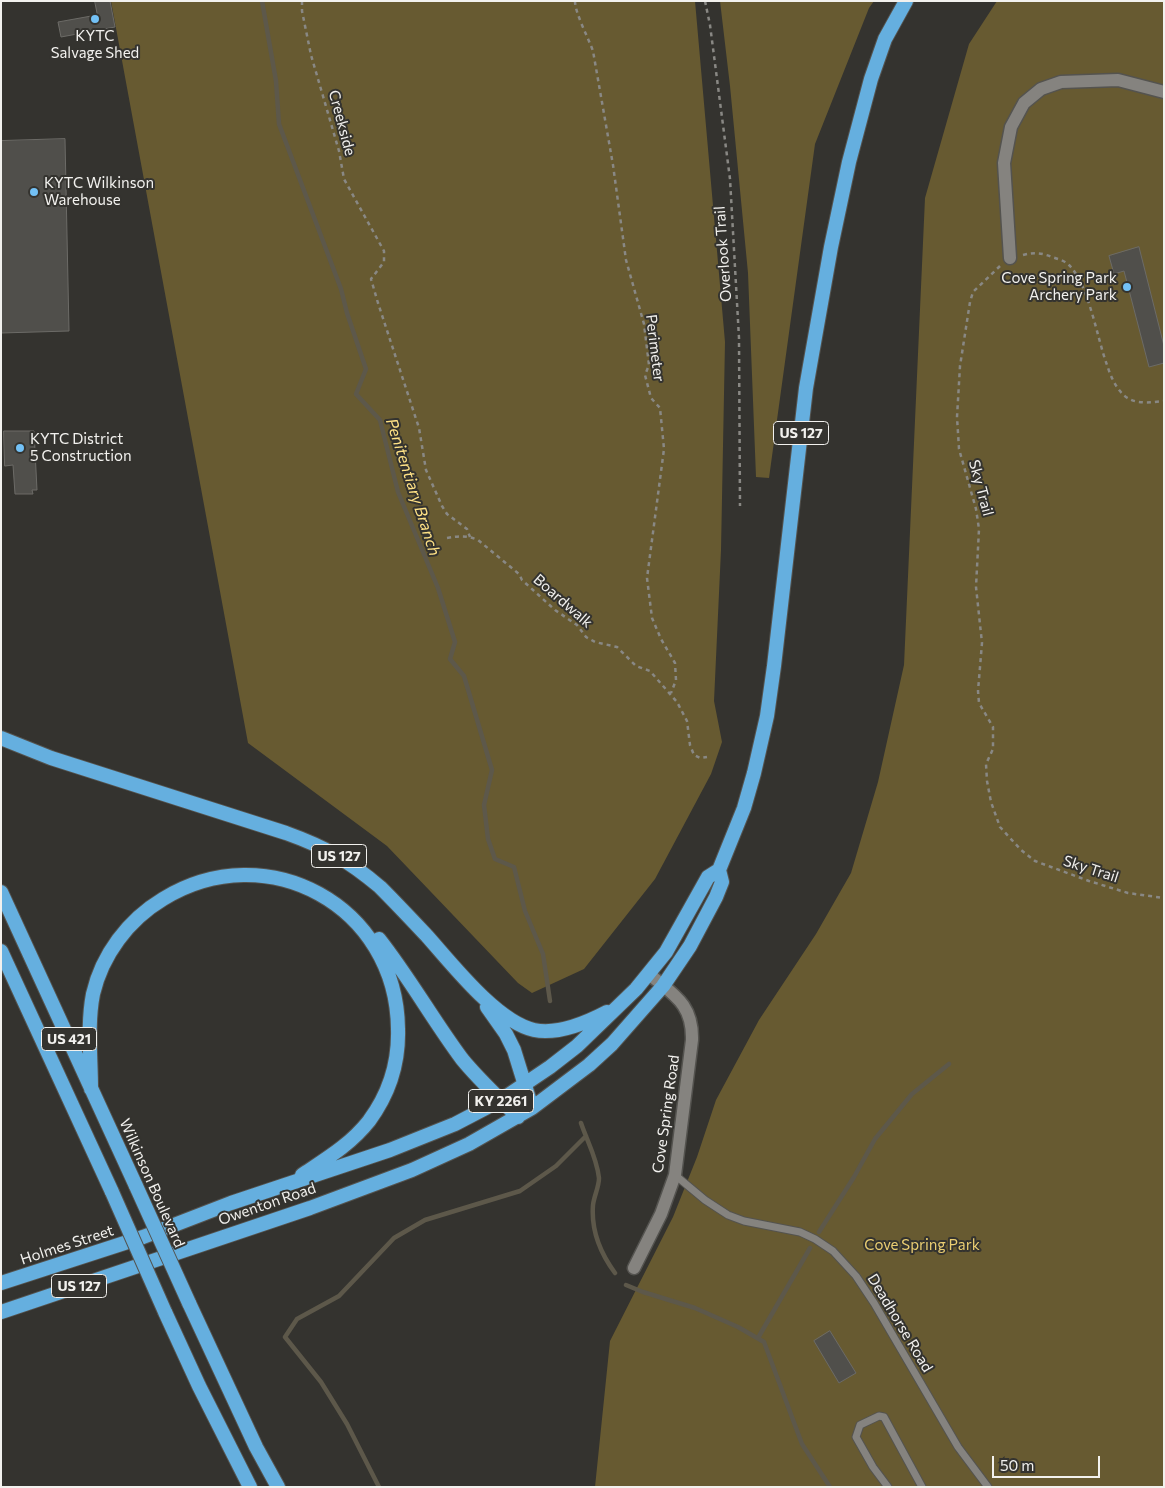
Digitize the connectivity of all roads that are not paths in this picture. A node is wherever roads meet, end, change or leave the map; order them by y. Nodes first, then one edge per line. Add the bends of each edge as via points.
1 (906, 1) edge
2 (1164, 92) edge
3 (1010, 258) road end
4 (1, 738) edge
5 (719, 870) junction
6 (1, 892) edge
7 (328, 898) junction
8 (1, 951) edge
9 (649, 974) junction
10 (663, 986) junction
11 (474, 988) junction
12 (622, 1003) junction
13 (525, 1084) junction
14 (91, 1089) junction
15 (501, 1100) junction
16 (532, 1108) junction
17 (518, 1117) junction
18 (675, 1175) junction
19 (285, 1186) junction
20 (634, 1268) dead end
21 (1, 1283) edge
22 (1, 1312) edge
23 (250, 1487) edge
24 (278, 1487) edge
25 (888, 1487) edge
26 (922, 1487) edge
27 (988, 1487) edge

1 - 5 highway, US 127 via 885,39 849,162 806,388 766,716 744,808
2 - 3 street via 1118,80 1061,82 1041,89 1024,103 1011,127 1004,163
4 - 11 highway, US 127 via 51,758 286,833 338,855 380,887
5 - 9 highway, US 127 via 708,877 680,929
5 - 10 highway, US 127 via 722,882 716,897 690,946
6 - 14 highway, Wilkinson Boulevard / US 421
7 - 14 highway via 277,879 232,876 190,886 153,905 122,935 100,973 90,1018
7 - 15 highway via 377,937 462,1058
7 - 19 highway via 368,935 389,975 398,1018 396,1062 381,1102 355,1136 339,1151
8 - 23 highway, US 421, bridge via 199,1386
9 - 10 street, Cove Spring Road
9 - 12 highway, US 127
10 - 16 highway, US 127 via 612,1044
10 - 18 street, Cove Spring Road via 688,1010 692,1029
11 - 12 highway, US 127 via 505,1015 534,1030 553,1031 578,1026
11 - 13 highway via 506,1034
12 - 13 highway, KY 2261 via 578,1046
13 - 15 highway, KY 2261
13 - 16 highway
14 - 24 highway, Wilkinson Boulevard / US 421, bridge via 256,1447
15 - 17 highway
15 - 19 highway, KY 2261 via 425,1136
16 - 17 highway, US 127
17 - 22 highway, Owenton Road / US 127 via 439,1158 310,1208
18 - 20 street, Cove Spring Road via 661,1214
18 - 27 lane, Deadhorse Road via 728,1215 800,1232 833,1251 856,1276 874,1303 958,1447
19 - 21 highway, Holmes Street / KY 2261
25 - 26 lane via 856,1437 860,1425 879,1416 884,1417

